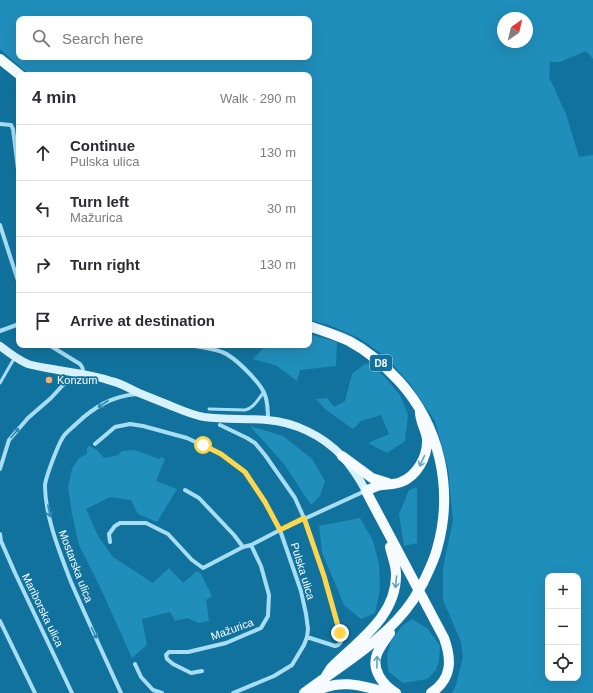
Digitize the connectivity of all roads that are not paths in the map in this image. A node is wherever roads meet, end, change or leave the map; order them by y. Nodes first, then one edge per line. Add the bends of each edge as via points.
1 (0, 60) edge
2 (16, 72) edge
3 (0, 124) edge
4 (16, 153) edge
5 (0, 225) edge
6 (16, 275) edge
7 (16, 325) edge
8 (312, 327) edge
9 (0, 331) edge
10 (0, 346) edge
11 (54, 348) edge
12 (204, 348) edge
13 (15, 357) junction
14 (56, 370) junction
15 (81, 374) junction
16 (0, 383) edge
17 (62, 385) junction
18 (264, 392) junction
19 (140, 393) junction
20 (209, 409) dead end
21 (420, 410) junction
22 (268, 420) junction
23 (220, 425) dead end
24 (95, 444) dead end
25 (342, 456) junction
26 (0, 469) edge
27 (394, 484) junction
28 (185, 490) dead end
29 (366, 491) junction
30 (304, 518) junction
31 (280, 530) junction
32 (386, 530) junction
33 (0, 534) edge
34 (110, 542) dead end
35 (251, 545) junction
36 (243, 547) junction
37 (399, 619) junction
38 (0, 621) edge
39 (307, 637) junction
40 (135, 664) dead end
41 (202, 671) dead end
42 (326, 676) junction
43 (35, 693) edge
44 (72, 693) edge
45 (121, 693) edge
46 (162, 693) edge
47 (233, 693) edge
48 (304, 693) edge
49 (312, 693) edge
50 (389, 693) edge
51 (396, 693) edge
52 (431, 693) edge

1 - 2 main road
3 - 4 street via 11,125
5 - 6 street
7 - 9 street
8 - 21 main road, D8 via 334,334 376,358 402,385
10 - 13 street
11 - 15 street via 80,364 83,367
12 - 18 street via 231,356
13 - 14 street via 27,364
13 - 16 lane
14 - 15 street
14 - 17 street via 60,374
15 - 17 street
15 - 19 street via 113,381
26 -> 17 street via 9,440
18 - 20 lane via 249,409
18 - 22 street
19 - 22 street via 203,417
19 -> 45 street, Mostarska ulica via 109,400 84,416 63,436 45,484 48,510 58,548
21 -> 27 main road via 419,416 427,440 424,458 413,474
21 - 37 main road, D8, bridge via 436,446 443,475 444,512 437,550 423,583
22 - 25 street via 308,431
23 - 30 street via 255,443 295,498
24 - 31 street, Pulska ulica via 115,427 130,424 192,440 221,454 245,472
25 - 27 main road via 372,478
25 - 29 street
27 - 29 main road
28 - 36 street via 199,498
29 - 30 street
29 - 32 main road
30 - 31 street
30 - 39 street via 324,576 341,642 335,646
31 - 35 street
31 - 39 street, Pulska ulica via 301,591 308,629
32 -> 42 main road via 396,573 395,589 390,604 374,626
32 - 52 main road via 446,645 449,661 447,675 441,685
33 - 44 street, Mariborska ulica via 9,560
34 - 36 street via 109,534 114,526 120,523 146,523 168,534 203,568
35 - 36 street
35 - 41 street, Mažurica via 261,566 268,595 268,616 260,628 226,643 188,652 169,652 166,655 173,664 191,673
37 - 42 main road, D8 via 380,637
51 -> 37 main road via 381,680 376,663 382,644
38 - 43 street
39 - 47 street, Pulska ulica via 292,665 274,676
40 - 46 street via 141,677 153,690
42 - 48 main road, D8
49 - 50 main road via 332,684 364,686

